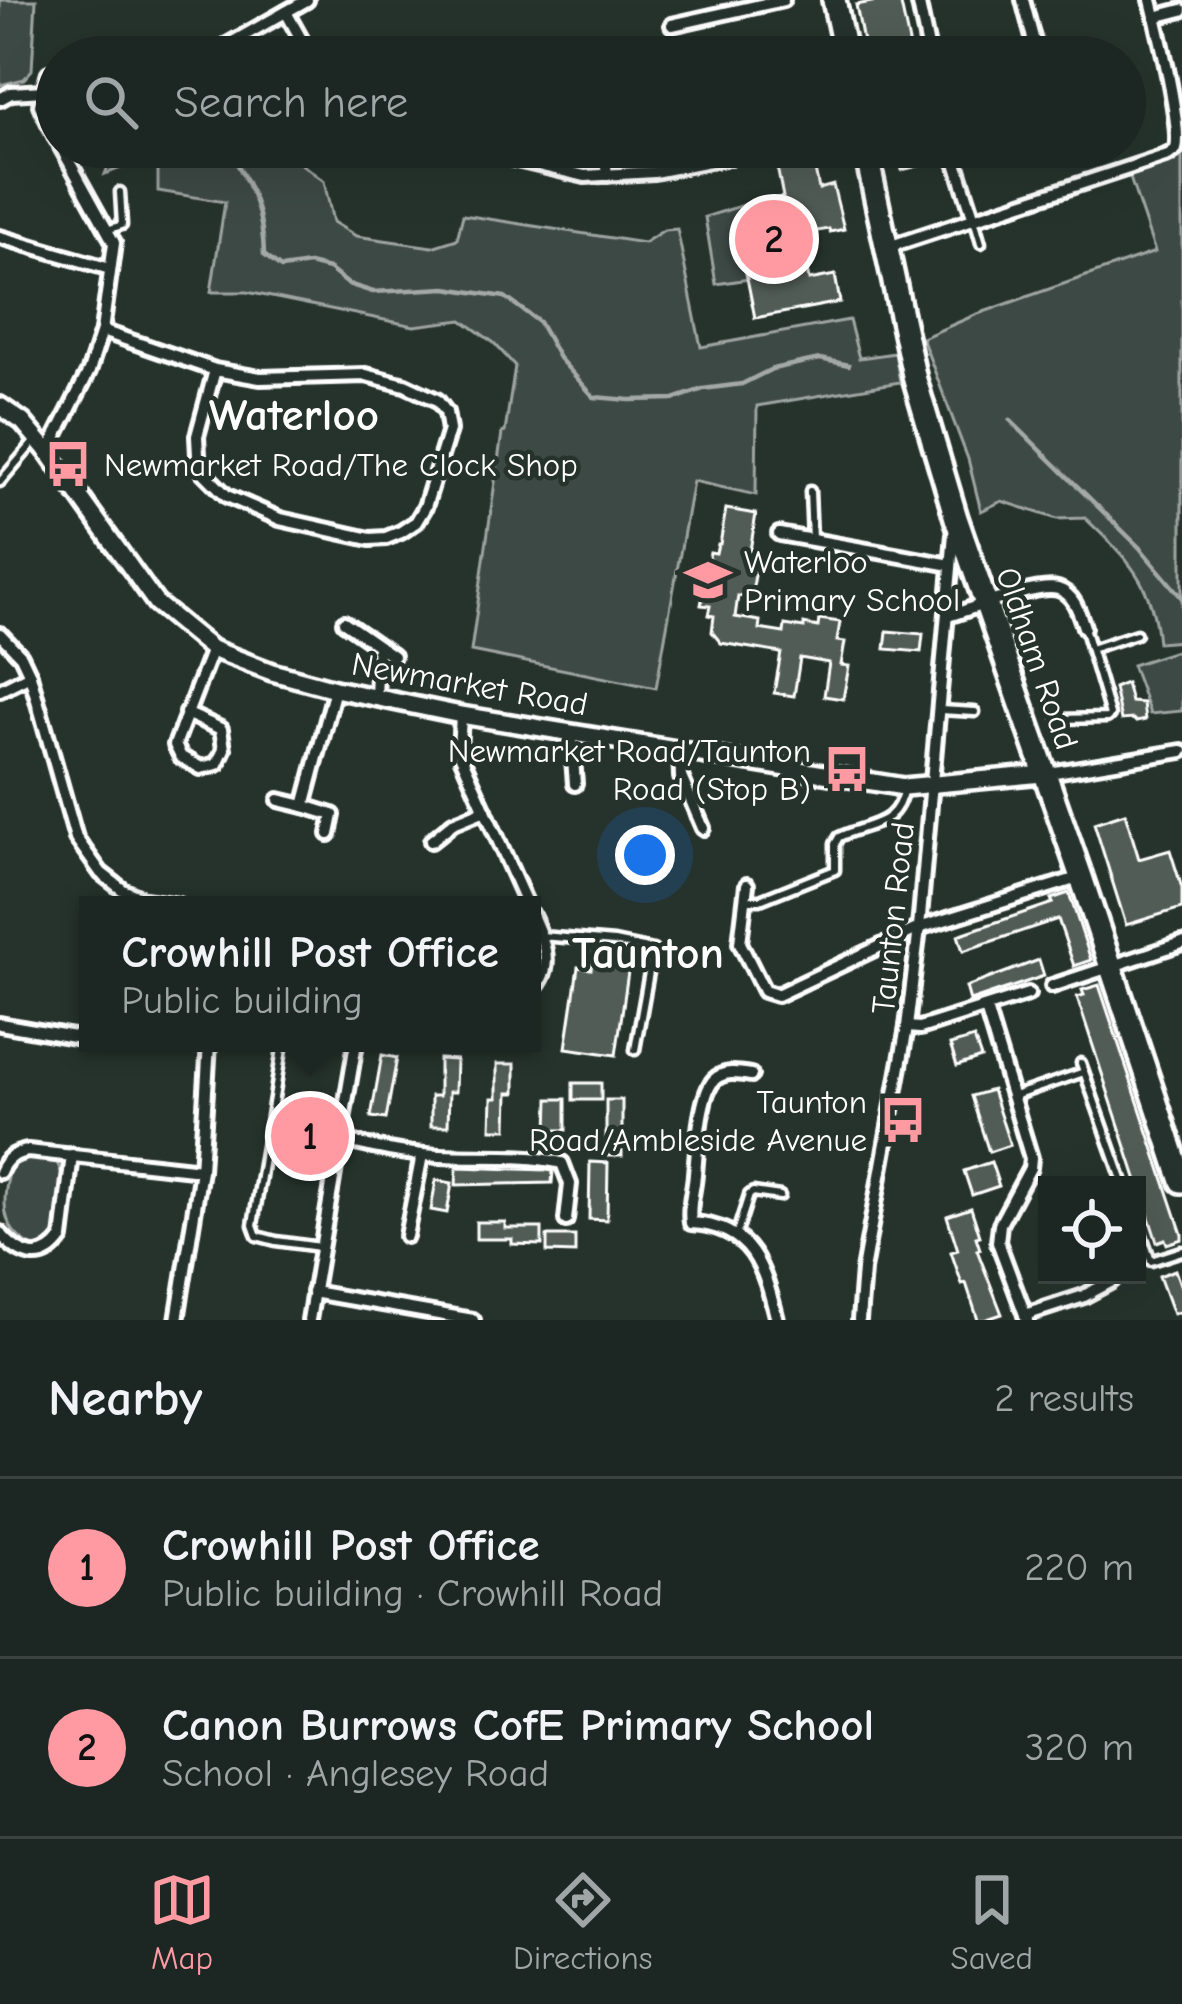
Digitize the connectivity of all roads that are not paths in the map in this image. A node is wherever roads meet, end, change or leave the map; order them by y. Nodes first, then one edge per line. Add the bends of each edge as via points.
1 (307, 0) edge
2 (784, 0) edge
3 (834, 0) edge
4 (918, 0) edge
5 (1023, 0) edge
6 (1151, 0) edge
7 (1182, 10) edge
8 (286, 12) junction
9 (1155, 17) junction
10 (671, 25) dead end
11 (243, 36) edge
12 (299, 36) edge
13 (842, 36) edge
14 (926, 36) edge
15 (1032, 36) edge
16 (36, 92) edge
17 (0, 99) edge
18 (1180, 136) edge
19 (1146, 161) edge
20 (72, 168) edge
21 (551, 168) edge
22 (606, 168) edge
23 (670, 168) edge
24 (870, 168) edge
25 (958, 168) edge
26 (1127, 168) edge
27 (607, 176) junction
28 (120, 192) dead end
29 (974, 220) junction
30 (107, 230) junction
31 (0, 237) edge
32 (981, 242) dead end
33 (889, 247) junction
34 (110, 269) junction
35 (102, 331) junction
36 (215, 370) junction
37 (0, 406) edge
38 (42, 446) junction
39 (0, 482) edge
40 (810, 491) dead end
41 (956, 518) junction
42 (779, 534) dead end
43 (812, 540) junction
44 (951, 565) junction
45 (985, 606) junction
46 (948, 616) junction
47 (344, 622) dead end
48 (1084, 627) joint
49 (0, 634) edge
50 (1136, 634) dead end
51 (378, 646) junction
52 (1091, 649) junction
53 (212, 650) junction
54 (392, 656) dead end
55 (30, 676) junction
56 (335, 689) junction
57 (0, 690) edge
58 (376, 698) junction
59 (940, 710) junction
60 (186, 712) junction
61 (975, 712) dead end
62 (461, 715) junction
63 (1059, 719) dead end
64 (571, 733) junction
65 (680, 750) junction
66 (1182, 751) edge
67 (1043, 774) junction
68 (574, 784) dead end
69 (933, 784) junction
70 (904, 788) junction
71 (279, 800) dead end
72 (304, 806) junction
73 (484, 810) junction
74 (703, 828) dead end
75 (329, 834) dead end
76 (431, 841) dead end
77 (1081, 877) junction
78 (747, 885) dead end
79 (136, 896) edge
80 (523, 896) edge
81 (745, 900) junction
82 (919, 928) junction
83 (541, 936) joint
84 (1182, 943) edge
85 (1110, 967) junction
86 (541, 982) edge
87 (1052, 986) dead end
88 (1028, 994) dead end
89 (986, 1009) junction
90 (0, 1024) edge
91 (907, 1028) junction
92 (79, 1037) edge
93 (635, 1050) dead end
94 (208, 1052) edge
95 (282, 1052) edge
96 (354, 1052) edge
97 (751, 1075) dead end
98 (1013, 1096) junction
99 (338, 1139) junction
100 (422, 1154) junction
101 (72, 1155) junction
102 (201, 1170) junction
103 (0, 1172) edge
104 (1121, 1176) edge
105 (1182, 1181) edge
106 (780, 1196) dead end
107 (566, 1220) dead end
108 (0, 1233) edge
109 (406, 1236) dead end
110 (736, 1236) junction
111 (1146, 1246) edge
112 (320, 1247) junction
113 (1182, 1251) edge
114 (1106, 1284) edge
115 (314, 1292) junction
116 (1026, 1317) edge
117 (177, 1320) edge
118 (309, 1320) edge
119 (473, 1320) edge
120 (777, 1320) edge
121 (859, 1320) edge

1 - 8 street
2 - 10 street
3 - 13 highway
4 - 14 street
5 - 15 street
6 - 9 street
7 - 9 street
8 - 11 street
8 - 12 street
9 - 18 street
16 - 17 street
18 - 19 street via 1176,149
20 - 30 street
21 - 27 street
22 - 27 street
23 - 27 street
24 - 33 highway, Oldham Road
25 - 29 street
26 - 29 street
28 - 30 lane via 122,225
29 - 32 lane
29 - 33 street
30 - 34 street via 114,242
31 - 34 street
33 - 41 highway, Oldham Road via 915,380
34 - 35 street
35 - 36 street
35 - 38 street via 89,371
36 - 36 street via 198,455 227,496 280,519 370,539 416,522 449,430 437,400 366,375 260,378
37 - 38 street, Newmarket Road
38 - 39 lane
38 - 53 street, Newmarket Road via 156,603
40 - 43 lane
41 - 44 street, Taunton Road
41 - 45 highway, Oldham Road
42 - 43 street
43 - 44 street
44 - 46 street, Taunton Road
45 - 46 street
45 - 48 street via 1061,589
45 - 67 highway, Oldham Road
46 - 59 street, Taunton Road
47 - 51 street
48 - 52 lane
49 - 55 street
50 - 52 lane
51 - 54 street
51 - 58 street
52 - 63 lane via 1109,717
53 - 56 street, Newmarket Road
53 - 60 street
55 - 57 street
55 - 79 street via 76,838 101,873
56 - 58 street, Newmarket Road
56 - 72 street
58 - 62 street, Newmarket Road
59 - 61 lane
59 - 69 street, Taunton Road
60 - 60 street via 221,729 217,764 202,768 181,757 175,745
62 - 64 street, Newmarket Road
62 - 73 street via 459,752
64 - 65 street, Newmarket Road
64 - 68 street
65 - 70 street, Newmarket Road
65 - 74 street via 681,777
66 - 67 street
67 - 69 street, Newmarket Road
67 - 77 highway, Oldham Road
69 - 70 street, Newmarket Road
69 - 82 street, Taunton Road
70 - 81 lane via 888,819 839,837 835,870
71 - 72 street
72 - 75 street via 333,815
73 - 76 street
73 - 80 street
77 - 82 street
77 - 85 highway, Oldham Road
78 - 81 street
81 - 82 street via 740,943 770,994
82 - 91 street, Taunton Road
83 - 86 street via 548,951
83 - 93 lane via 653,950
84 - 85 street
85 - 87 street
85 - 105 highway, Oldham Road
88 - 89 street
89 - 91 street
89 - 98 street
90 - 92 street
91 - 121 street, Taunton Road
94 - 102 street
95 - 112 lane via 253,1225 257,1236
96 - 99 street
97 - 110 street via 714,1080 695,1148 691,1222
98 - 104 lane via 1083,1068
98 - 116 street via 1030,1168 998,1242
99 - 100 street
99 - 112 street
100 - 107 street via 562,1163 570,1184
100 - 109 street
101 - 102 street
101 - 103 street via 16,1153
101 - 108 street via 56,1246 26,1255
102 - 117 street
106 - 110 lane via 749,1195
110 - 120 street via 766,1274
111 - 113 lane via 1151,1261
112 - 115 street
114 - 116 street
115 - 118 street
115 - 119 street

